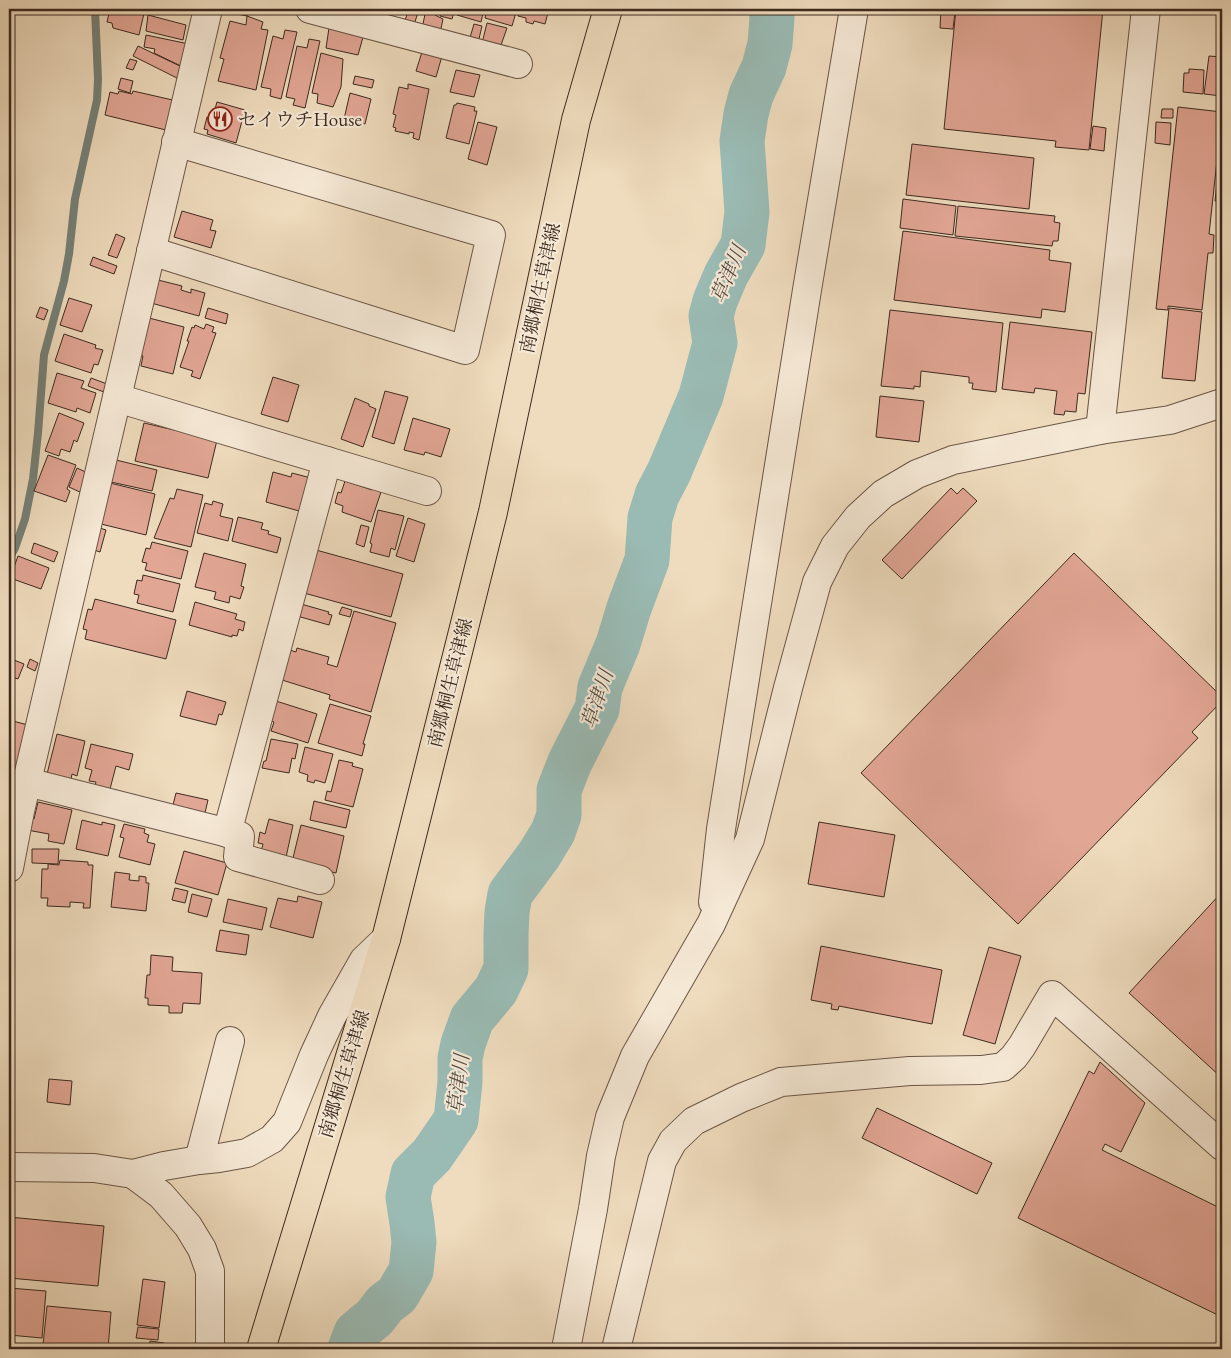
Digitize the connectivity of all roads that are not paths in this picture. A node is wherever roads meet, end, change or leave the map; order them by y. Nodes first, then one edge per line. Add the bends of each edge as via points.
1 (208, 9) edge
2 (310, 9) edge
3 (608, 9) edge
4 (854, 9) edge
5 (1146, 9) edge
6 (518, 64) dead end
7 (176, 142) junction
8 (151, 251) junction
9 (117, 398) junction
10 (1222, 403) edge
11 (1100, 430) junction
12 (327, 461) junction
13 (427, 491) dead end
14 (27, 782) junction
15 (227, 833) junction
16 (9, 868) edge
17 (320, 880) dead end
18 (711, 924) junction
19 (386, 939) junction
20 (230, 1041) dead end
21 (1222, 1146) edge
22 (198, 1160) junction
23 (9, 1167) edge
24 (133, 1174) junction
25 (210, 1349) edge
26 (261, 1349) edge
27 (566, 1349) edge
28 (616, 1349) edge

1 - 7 street
2 - 6 street
3 - 19 main road, 南郷桐生草津線 via 576,120 493,512
4 - 18 street via 722,819
5 - 11 street
7 - 8 street
7 - 8 street via 491,235 465,350
8 - 9 street
9 - 12 street
9 - 14 street
10 - 11 street via 1170,420
11 - 18 street via 953,460 917,474 883,494 858,517 835,546 816,582 750,839
12 - 13 street
12 - 15 street
14 - 15 street
14 - 16 street
15 - 17 street via 240,836 238,857
18 - 27 street via 635,1056 610,1116
19 - 22 street via 364,960 332,1016 287,1122 272,1140 247,1153
19 - 26 main road, 南郷桐生草津線
20 - 22 street
21 - 28 street via 1052,995 1022,1046 1003,1067 781,1082 694,1121 673,1141 662,1161
22 - 24 street
23 - 24 street via 94,1168
24 - 25 street via 162,1195 202,1249 210,1272

